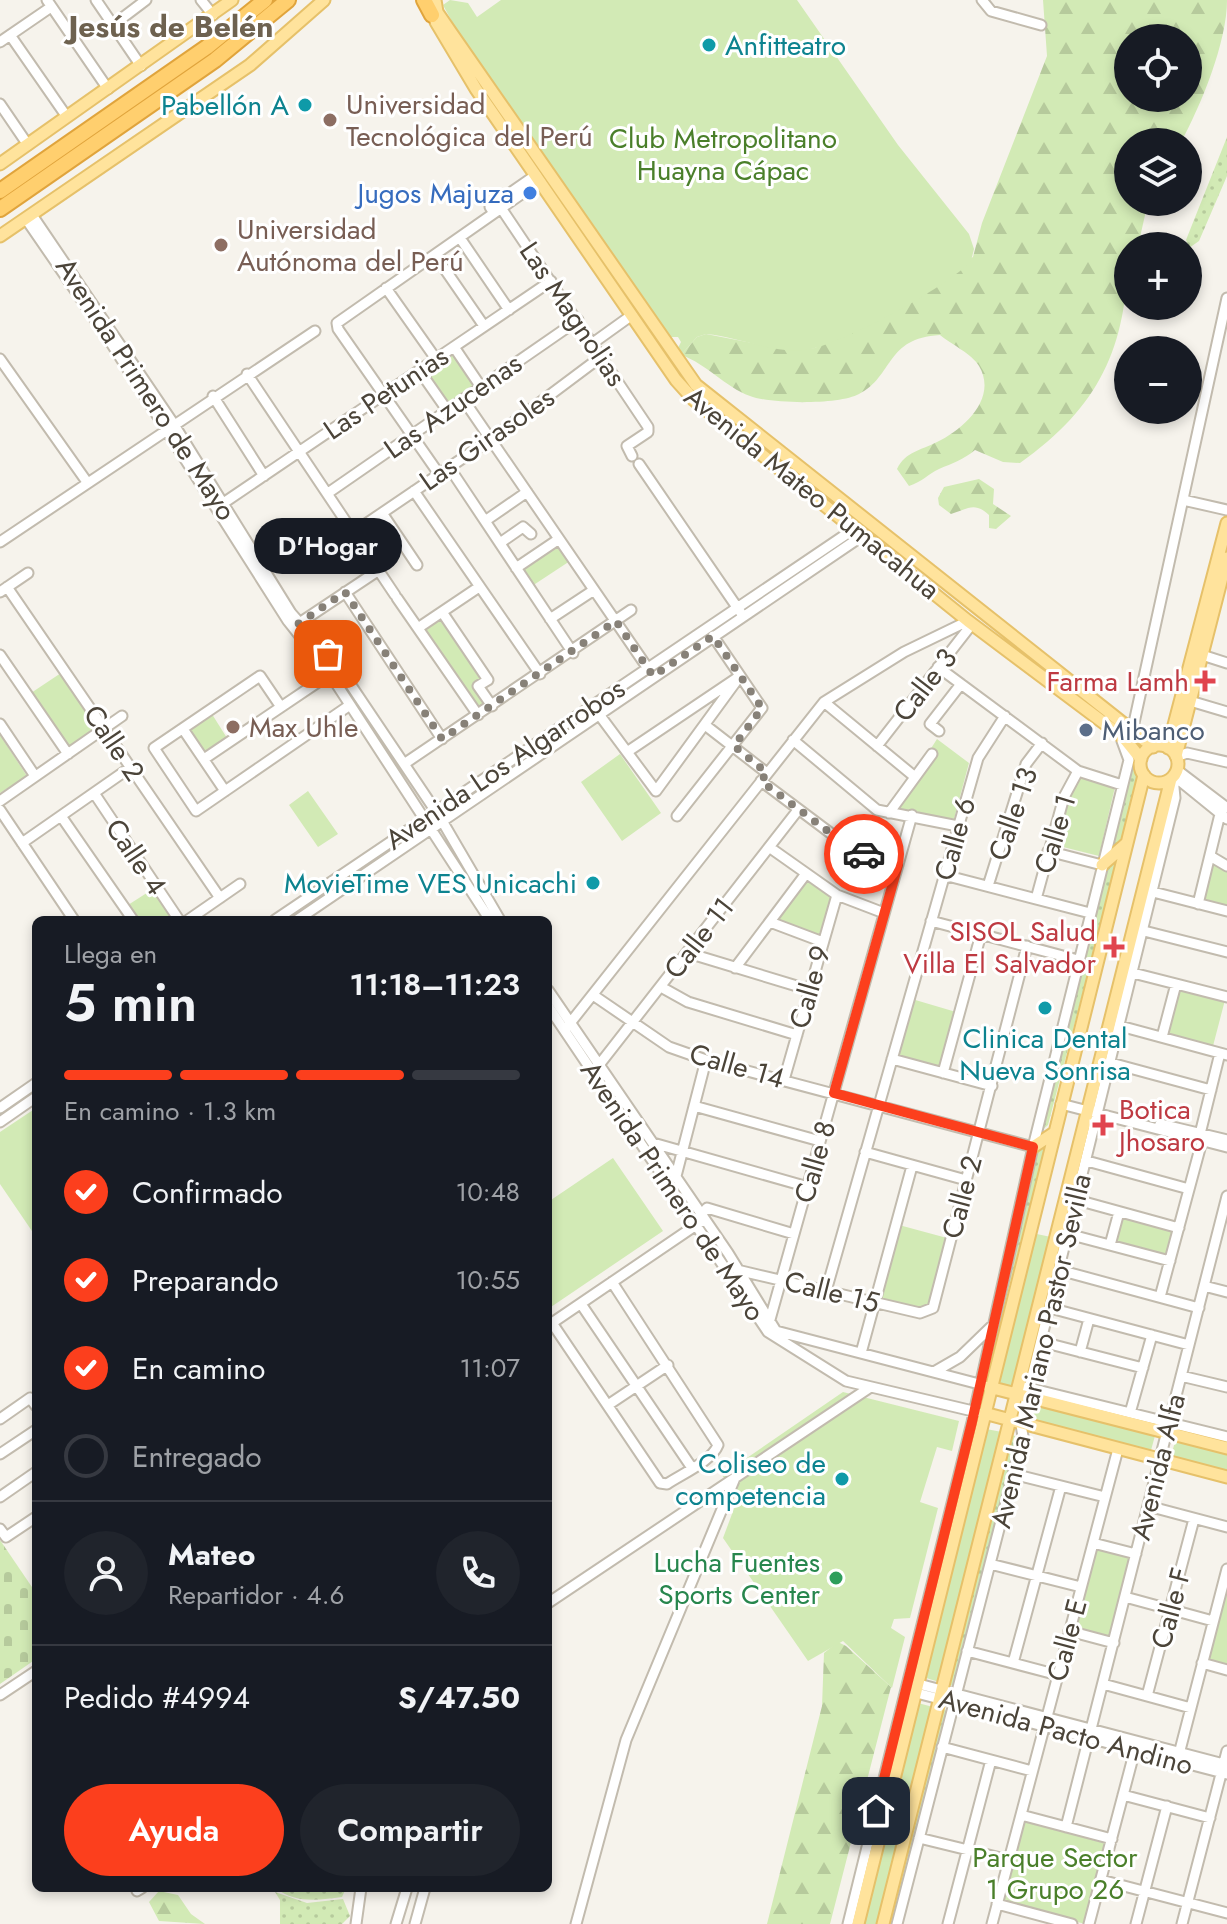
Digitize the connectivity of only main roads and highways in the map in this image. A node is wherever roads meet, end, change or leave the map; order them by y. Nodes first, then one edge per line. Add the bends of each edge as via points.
1 (232, 0) edge
2 (265, 0) edge
3 (288, 0) edge
4 (324, 0) edge
5 (417, 0) edge
6 (424, 0) edge
7 (434, 7) edge
8 (511, 139) junction
9 (0, 164) edge
10 (0, 191) edge
11 (0, 209) edge
12 (0, 236) edge
13 (1227, 523) edge
14 (1227, 558) edge
15 (1153, 747) junction
16 (1173, 753) junction
17 (1141, 759) junction
18 (1144, 775) junction
19 (1174, 776) junction
20 (1126, 844) junction
21 (1102, 865) road end
22 (1054, 1133) junction
23 (1033, 1147) road end
24 (984, 1385) junction
25 (1023, 1391) junction
26 (979, 1412) junction
27 (1015, 1423) junction
28 (1227, 1448) edge
29 (1227, 1477) edge
30 (858, 1924) edge
31 (883, 1924) edge

1 - 9 main road
2 - 10 highway via 207,47
3 - 11 highway via 215,60
4 - 12 main road via 250,65
5 - 8 main road via 443,48
6 - 7 highway
7 - 8 main road, Avenida Mateo Pumacahua
7 - 15 main road, Avenida Mateo Pumacahua via 696,385
8 - 17 main road, Avenida Mateo Pumacahua via 694,400 1116,732
13 - 16 main road
14 - 16 main road
15 - 16 main road
15 - 17 main road
16 - 19 main road
17 - 18 main road
18 - 19 main road via 1158,783
18 - 20 main road, Avenida Mariano Pastor Sevilla
19 - 25 main road, Avenida Mariano Pastor Sevilla
20 - 21 main road
20 - 22 main road, Avenida Mariano Pastor Sevilla
22 - 23 main road
22 - 24 main road, Avenida Mariano Pastor Sevilla
24 - 25 main road, Avenida Primero de Mayo
24 - 26 main road, Avenida Mariano Pastor Sevilla
25 - 27 main road, Avenida Mariano Pastor Sevilla
25 - 28 main road, Avenida Primero de Mayo
26 - 27 main road, Avenida Primero de Mayo
26 - 30 main road, Avenida Mariano Pastor Sevilla
27 - 29 main road, Avenida Primero de Mayo
27 - 31 main road, Avenida Mariano Pastor Sevilla via 948,1697

